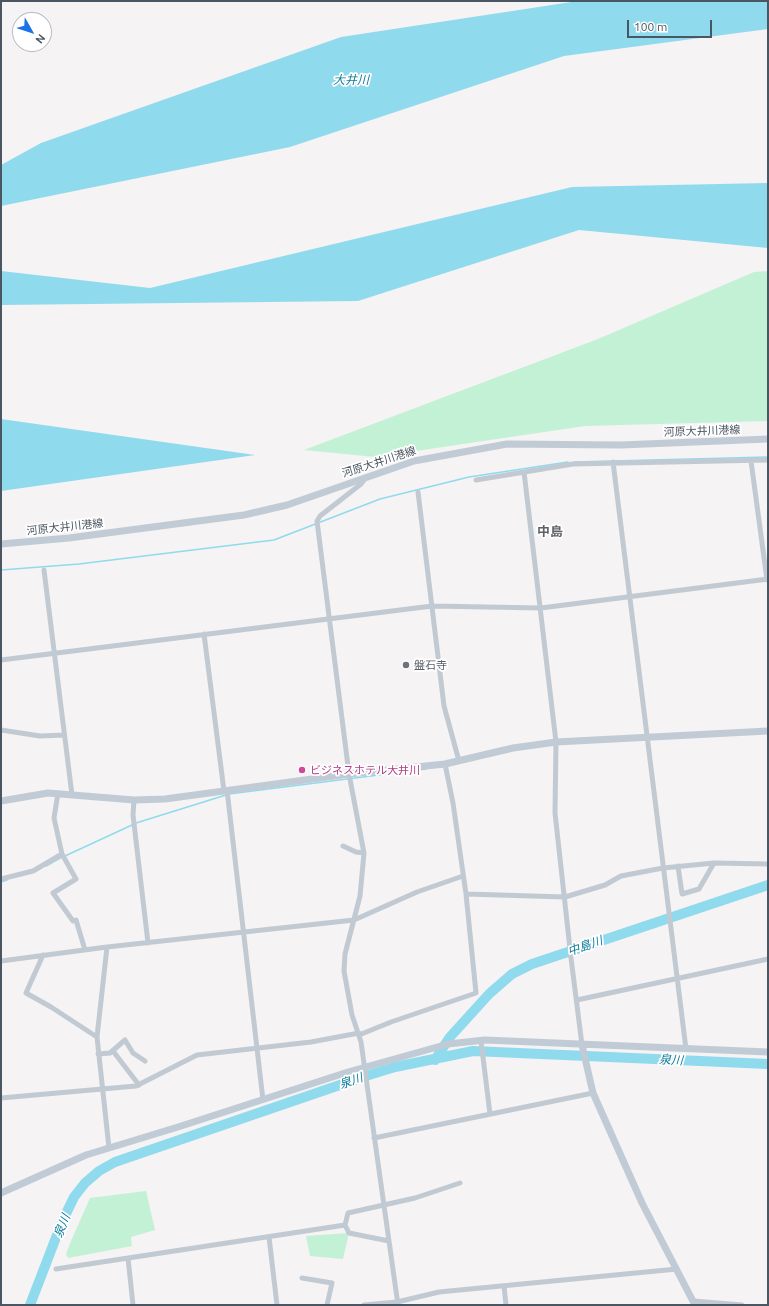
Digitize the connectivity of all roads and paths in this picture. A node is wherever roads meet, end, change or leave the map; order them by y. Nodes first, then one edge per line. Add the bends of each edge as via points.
1 (768, 439) edge
2 (768, 460) edge
3 (752, 461) junction
4 (613, 462) junction
5 (524, 472) junction
6 (366, 478) junction
7 (476, 480) dead end
8 (418, 492) dead end
9 (1, 544) edge
10 (44, 570) dead end
11 (767, 579) edge
12 (630, 597) junction
13 (432, 606) junction
14 (541, 608) junction
15 (330, 618) junction
16 (204, 634) junction
17 (53, 653) junction
18 (1, 660) edge
19 (1, 730) edge
20 (768, 731) edge
21 (64, 735) junction
22 (648, 737) junction
23 (556, 742) junction
24 (459, 761) junction
25 (445, 764) junction
26 (349, 774) junction
27 (226, 791) junction
28 (58, 794) junction
29 (72, 795) junction
30 (134, 800) junction
31 (1, 801) edge
32 (343, 846) dead end
33 (62, 854) junction
34 (364, 854) junction
35 (714, 863) junction
36 (768, 864) edge
37 (678, 866) junction
38 (663, 868) junction
39 (464, 876) junction
40 (1, 879) edge
41 (466, 894) junction
42 (565, 897) junction
43 (354, 920) junction
44 (243, 932) junction
45 (148, 943) junction
46 (106, 947) junction
47 (85, 950) junction
48 (44, 955) junction
49 (768, 959) edge
50 (1, 961) edge
51 (678, 979) junction
52 (577, 1000) junction
53 (359, 1034) junction
54 (97, 1037) junction
55 (481, 1041) junction
56 (582, 1045) junction
57 (257, 1049) junction
58 (686, 1049) junction
59 (113, 1051) junction
60 (768, 1052) edge
61 (98, 1054) junction
62 (145, 1061) dead end
63 (365, 1067) junction
64 (139, 1085) junction
65 (102, 1089) junction
66 (594, 1093) junction
67 (1, 1098) edge
68 (263, 1100) junction
69 (490, 1114) junction
70 (374, 1138) junction
71 (109, 1148) junction
72 (460, 1183) dead end
73 (1, 1192) edge
74 (384, 1204) junction
75 (345, 1225) junction
76 (269, 1236) junction
77 (389, 1241) junction
78 (128, 1258) junction
79 (56, 1269) dead end
80 (677, 1270) junction
81 (302, 1278) dead end
82 (504, 1286) junction
83 (694, 1303) edge
84 (398, 1304) edge
85 (133, 1305) edge
86 (277, 1305) edge
87 (328, 1305) edge
88 (364, 1305) edge
89 (506, 1305) edge
90 (742, 1305) edge

1 - 6 street, 河原大井川港線 via 621,445 507,444 414,461
2 - 3 street
3 - 4 street
3 - 11 street
4 - 5 street via 573,464
4 - 12 street
5 - 7 street
5 - 14 street
6 - 9 street, 河原大井川港線 via 286,505 244,515 69,538
6 - 15 street via 317,521
8 - 13 street
10 - 17 street
11 - 12 street
12 - 14 street
12 - 22 street
13 - 14 street
13 - 15 street
13 - 24 street via 444,706
14 - 23 street
15 - 16 street
15 - 26 street
16 - 17 street
16 - 27 street
17 - 18 street
17 - 21 street
19 - 21 street via 40,736
20 - 22 street
21 - 29 street
22 - 23 street
22 - 38 street
23 - 24 street via 512,748
23 - 42 street via 556,813
24 - 25 street
25 - 26 street
25 - 39 street
26 - 27 street
26 - 34 street
27 - 30 street via 165,799
27 - 44 street
28 - 29 street
28 - 31 street via 48,793
28 - 33 street via 54,818
29 - 30 street
30 - 45 street
32 - 34 street
33 - 40 street via 33,870
33 - 47 street via 76,879 53,893 73,921 76,920
34 - 43 street via 360,896
35 - 36 street
35 - 37 street
35 - 37 street via 699,889 682,894
37 - 38 street
38 - 42 street via 621,876 604,885
38 - 51 street
39 - 41 street
39 - 43 street via 417,892
41 - 42 street
41 - 53 street via 476,993
42 - 52 street
43 - 44 street
43 - 53 street via 345,954 344,971 352,1015
44 - 45 street
44 - 57 street
45 - 46 street
46 - 47 street
46 - 54 street
47 - 48 street
48 - 50 street
48 - 54 street via 26,993
49 - 51 street
51 - 52 street
51 - 58 street
52 - 56 street
53 - 57 street
53 - 63 street
54 - 61 street
55 - 56 street
55 - 63 street via 429,1048
55 - 69 street
56 - 58 street
56 - 66 street
57 - 64 street via 197,1055
57 - 68 street
58 - 60 street
59 - 61 street
59 - 62 street via 125,1040 133,1053
59 - 64 street
61 - 65 street
63 - 68 street
63 - 70 street
64 - 65 street
65 - 67 street
65 - 71 street
66 - 69 street
66 - 80 street via 642,1203
68 - 71 street
69 - 70 street
70 - 74 street
71 - 73 street via 86,1155
72 - 74 street via 415,1198
74 - 75 street via 348,1213
74 - 77 street
75 - 76 street
75 - 77 street via 349,1233
76 - 78 street
76 - 86 street
77 - 84 street
78 - 79 street
78 - 85 street
80 - 82 street
80 - 83 street
81 - 87 street via 332,1283
82 - 84 street via 439,1292
82 - 89 street
83 - 90 street
84 - 88 street

